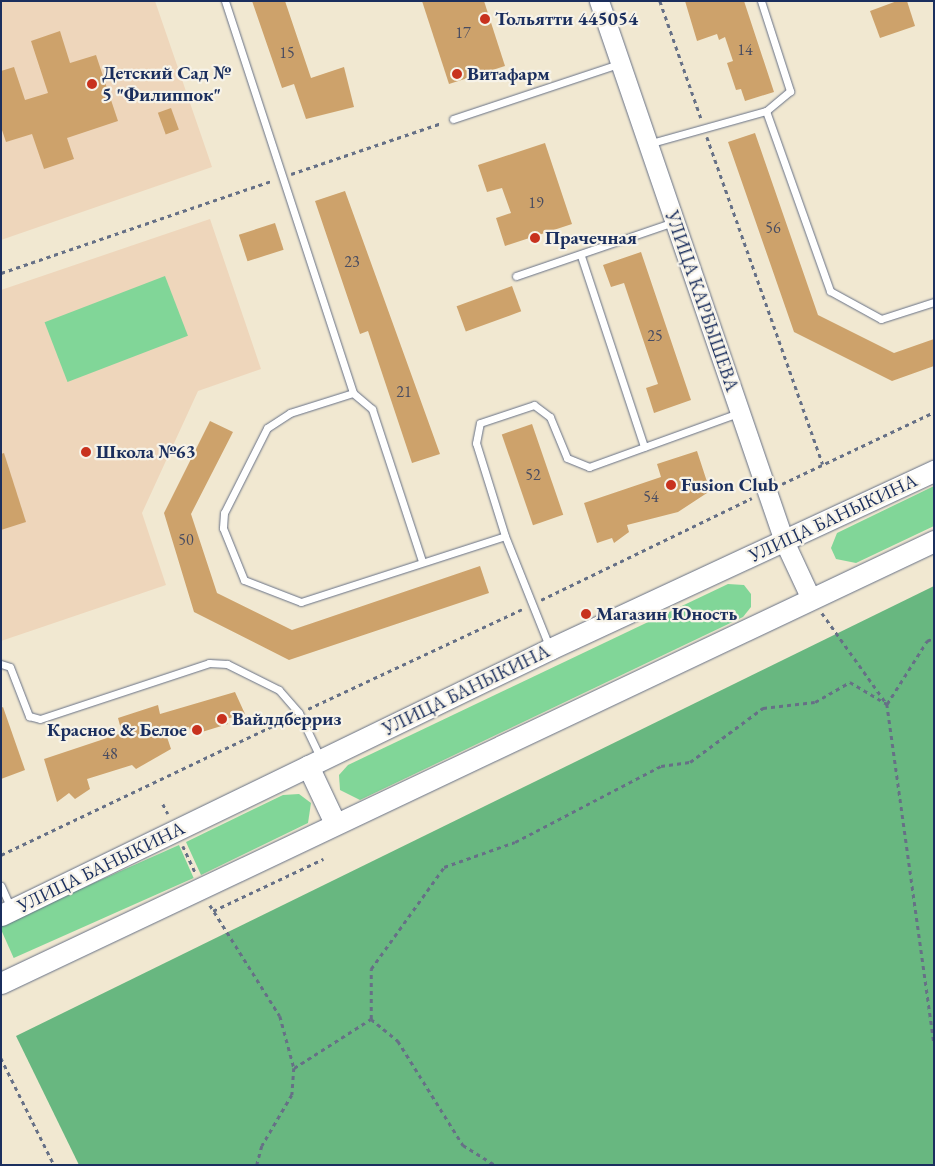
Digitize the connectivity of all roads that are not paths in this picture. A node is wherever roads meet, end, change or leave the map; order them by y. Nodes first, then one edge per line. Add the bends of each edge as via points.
1 (225, 1) edge
2 (599, 1) edge
3 (762, 1) edge
4 (620, 63) junction
5 (766, 111) junction
6 (453, 119) road end
7 (648, 144) junction
8 (674, 222) junction
9 (580, 256) junction
10 (516, 276) dead end
11 (934, 302) edge
12 (353, 394) junction
13 (740, 412) junction
14 (644, 447) junction
15 (934, 472) edge
16 (505, 536) junction
17 (784, 540) junction
18 (934, 541) edge
19 (422, 561) junction
20 (811, 598) junction
21 (550, 649) junction
22 (1, 664) edge
23 (315, 763) junction
24 (335, 823) junction
25 (1, 886) edge
26 (7, 912) edge
27 (1, 983) edge

1 - 12 lane via 285,176
2 - 4 street, УЛИЦА КАРБЫШЕВА
3 - 5 lane via 790,91
4 - 6 lane
4 - 7 street, УЛИЦА КАРБЫШЕВА
5 - 7 lane
5 - 11 lane via 830,291 881,320
7 - 8 street, УЛИЦА КАРБЫШЕВА
8 - 9 lane
8 - 13 street, УЛИЦА КАРБЫШЕВА
9 - 10 lane
9 - 14 lane
12 - 19 lane via 372,409
12 - 19 lane via 290,413 267,428 224,513 223,528 244,580 301,602
13 - 14 lane
13 - 17 street, УЛИЦА КАРБЫШЕВА
14 - 16 lane via 588,467 568,458 550,417 534,405 480,423 476,443
15 - 17 main road, УЛИЦА БАНЫКИНА
16 - 19 lane
16 - 21 lane
17 - 20 street, УЛИЦА КАРБЫШЕВА
17 - 21 main road, УЛИЦА БАНЫКИНА
18 - 20 main road
20 - 24 main road
21 - 23 main road, УЛИЦА БАНЫКИНА
22 - 23 lane via 10,667 29,716 40,719 209,663 227,664 279,690 299,714
23 - 24 main road
23 - 26 main road, УЛИЦА БАНЫКИНА
24 - 27 main road
25 - 26 lane

